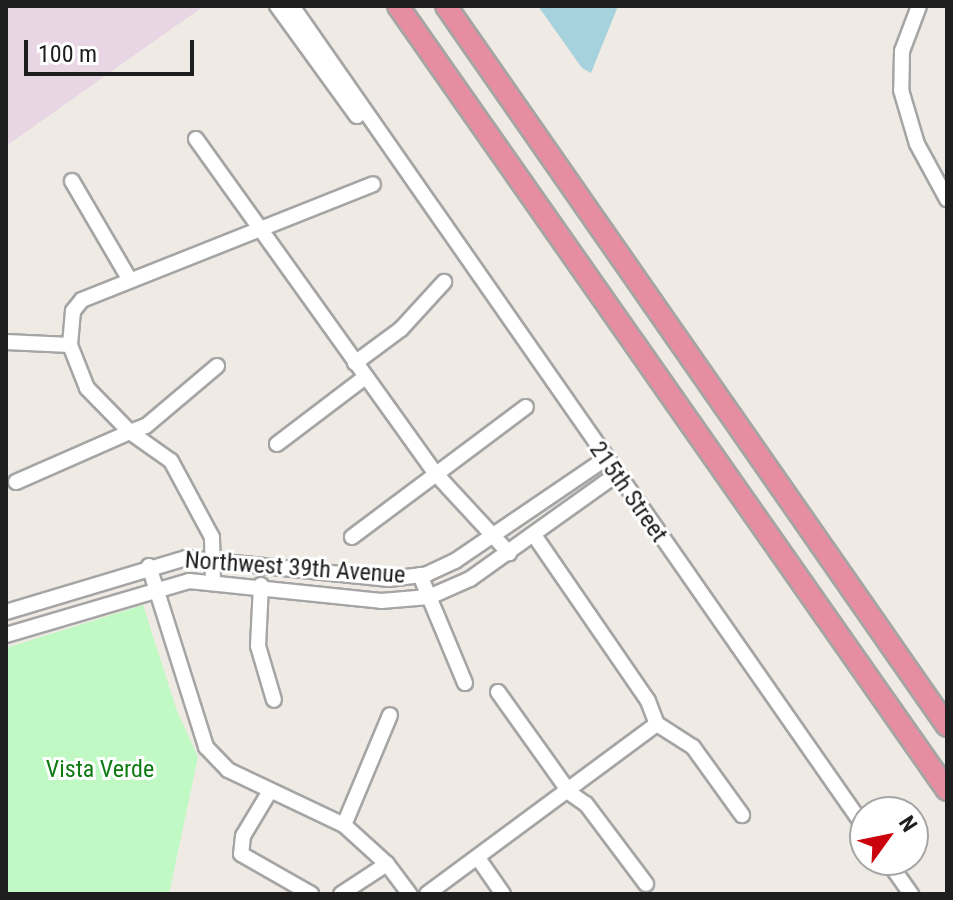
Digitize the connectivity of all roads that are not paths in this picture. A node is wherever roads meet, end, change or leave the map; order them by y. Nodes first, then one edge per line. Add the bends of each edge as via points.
1 (277, 6) edge
2 (292, 6) edge
3 (398, 6) edge
4 (446, 6) edge
5 (919, 6) edge
6 (196, 139) dead end
7 (72, 181) dead end
8 (373, 184) dead end
9 (947, 199) edge
10 (434, 213) junction
11 (262, 230) junction
12 (128, 277) junction
13 (444, 282) dead end
14 (6, 342) edge
15 (70, 345) junction
16 (355, 363) junction
17 (217, 366) dead end
18 (364, 378) junction
19 (526, 407) dead end
20 (130, 432) junction
21 (277, 444) dead end
22 (605, 459) junction
23 (436, 474) junction
24 (616, 475) junction
25 (16, 482) dead end
26 (495, 535) junction
27 (534, 535) junction
28 (352, 537) dead end
29 (509, 553) junction
30 (213, 558) junction
31 (149, 566) junction
32 (420, 575) junction
33 (213, 580) junction
34 (261, 585) junction
35 (153, 588) junction
36 (429, 597) junction
37 (6, 612) edge
38 (6, 635) edge
39 (465, 683) dead end
40 (498, 692) dead end
41 (274, 700) dead end
42 (390, 715) dead end
43 (657, 724) junction
44 (947, 726) edge
45 (947, 790) edge
46 (270, 791) junction
47 (570, 793) junction
48 (849, 805) edge
49 (742, 815) dead end
50 (344, 825) junction
51 (478, 858) junction
52 (387, 864) junction
53 (898, 876) edge
54 (646, 884) dead end
55 (311, 894) edge
56 (341, 894) edge
57 (410, 894) edge
58 (427, 894) edge
59 (503, 894) edge
60 (911, 894) edge

1 - 10 street, 215th Street
2 - 10 street, 215th Street
3 - 45 highway
4 - 44 highway
5 - 9 street via 902,51 907,119
6 - 11 street
7 - 12 street
8 - 11 street
10 - 22 street, 215th Street
11 - 12 street
11 - 16 street
12 - 15 street via 82,300 73,311
13 - 16 street via 401,329
14 - 15 street
15 - 20 street via 87,388
16 - 18 street
17 - 20 street via 146,426
18 - 21 street
18 - 23 street
19 - 23 street
20 - 25 street
20 - 30 street via 171,461 212,537
22 - 24 street, 215th Street
22 - 26 street, Northwest 39th Avenue
23 - 26 street
23 - 28 street
24 - 27 street, Northwest 39th Avenue
24 - 48 street, 215th Street
26 - 29 street
26 - 32 street, Northwest 39th Avenue via 446,566
27 - 29 street, Northwest 39th Avenue
27 - 43 street via 648,701
29 - 36 street, Northwest 39th Avenue
30 - 31 street, Northwest 39th Avenue
30 - 32 street, Northwest 39th Avenue via 389,579
30 - 33 street
31 - 35 street
31 - 37 street, Northwest 39th Avenue
32 - 36 street
33 - 34 street, Northwest 39th Avenue
33 - 35 street, Northwest 39th Avenue
34 - 36 street, Northwest 39th Avenue via 381,601
34 - 41 street via 258,646
35 - 38 street, Northwest 39th Avenue
35 - 46 street via 206,747 228,770
36 - 39 street
40 - 47 street
42 - 50 street
43 - 47 street
43 - 49 street via 693,747
46 - 50 street
46 - 55 street via 243,836 241,854
47 - 51 street
47 - 54 street via 586,804
50 - 52 street
51 - 58 street
51 - 59 street
52 - 56 street
52 - 57 street
53 - 60 street

